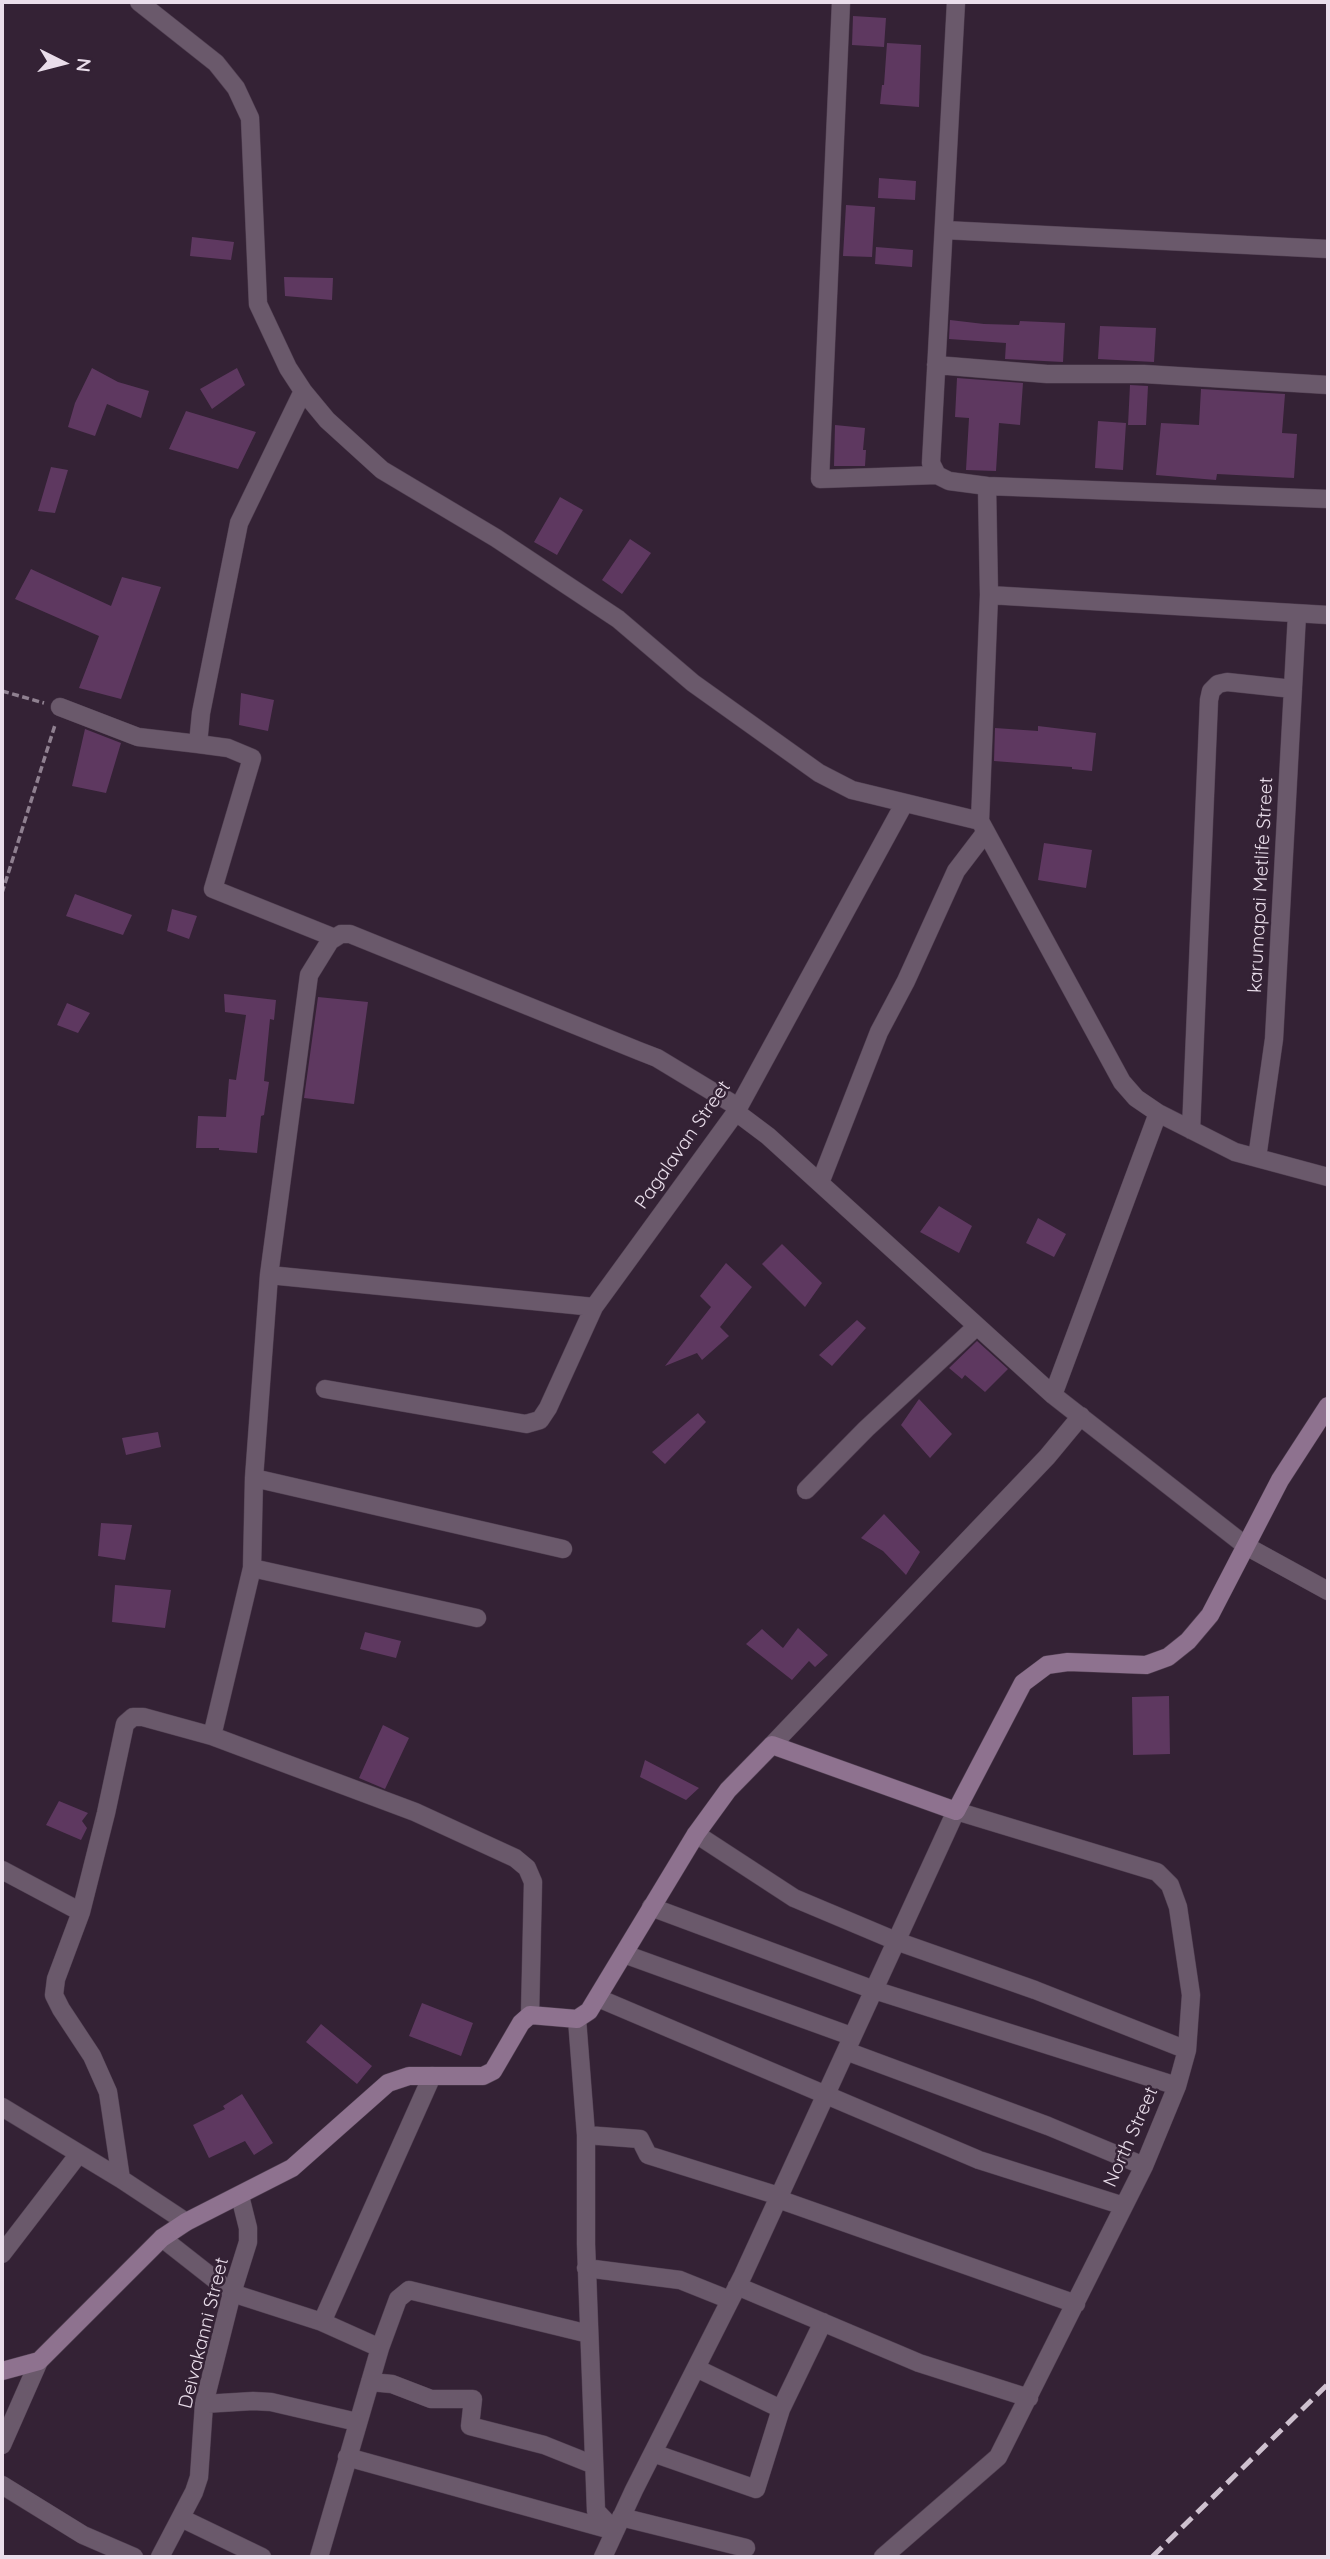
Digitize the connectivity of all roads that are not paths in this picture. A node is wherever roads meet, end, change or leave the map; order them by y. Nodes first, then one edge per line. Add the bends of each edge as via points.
1 (139, 2) edge
2 (841, 2) edge
3 (956, 2) edge
4 (944, 230) junction
5 (1328, 249) edge
6 (936, 365) junction
7 (1328, 385) edge
8 (303, 391) junction
9 (937, 475) junction
10 (987, 486) junction
11 (1328, 499) edge
12 (989, 595) junction
13 (1297, 614) junction
14 (1328, 615) edge
15 (1293, 689) junction
16 (61, 708) road end
17 (198, 744) junction
18 (904, 804) junction
19 (983, 827) junction
20 (335, 938) junction
21 (737, 1110) junction
22 (1158, 1113) junction
23 (1191, 1130) junction
24 (1257, 1158) junction
25 (1328, 1177) edge
26 (820, 1183) junction
27 (269, 1275) junction
28 (594, 1307) junction
29 (977, 1326) junction
30 (325, 1389) dead end
31 (1053, 1395) junction
32 (1328, 1406) edge
33 (1081, 1416) junction
34 (254, 1479) junction
35 (806, 1490) dead end
36 (1246, 1546) junction
37 (563, 1549) dead end
38 (252, 1568) junction
39 (1328, 1591) edge
40 (477, 1618) dead end
41 (212, 1736) junction
42 (772, 1745) junction
43 (956, 1811) junction
44 (696, 1834) junction
45 (2, 1870) edge
46 (651, 1907) junction
47 (81, 1912) junction
48 (896, 1941) junction
49 (624, 1954) junction
50 (873, 1990) junction
51 (598, 1998) junction
52 (530, 2015) junction
53 (577, 2019) junction
54 (849, 2043) junction
55 (1187, 2050) junction
56 (432, 2076) junction
57 (1177, 2086) junction
58 (826, 2094) junction
59 (2, 2107) edge
60 (586, 2136) junction
61 (78, 2155) junction
62 (1144, 2166) junction
63 (121, 2179) junction
64 (240, 2196) junction
65 (779, 2197) junction
66 (1124, 2206) junction
67 (186, 2222) junction
68 (162, 2238) junction
69 (2, 2254) edge
70 (586, 2268) junction
71 (232, 2293) junction
72 (734, 2293) junction
73 (1076, 2304) junction
74 (322, 2322) junction
75 (823, 2322) junction
76 (589, 2334) junction
77 (380, 2348) junction
78 (39, 2361) junction
79 (695, 2368) junction
80 (2, 2371) edge
81 (370, 2382) junction
82 (1029, 2398) junction
83 (204, 2404) junction
84 (781, 2409) junction
85 (358, 2422) junction
86 (2, 2445) edge
87 (653, 2453) junction
88 (347, 2456) junction
89 (594, 2465) junction
90 (2, 2485) edge
91 (180, 2518) junction
92 (618, 2524) junction
93 (746, 2548) dead end
94 (134, 2557) edge
95 (160, 2557) edge
96 (259, 2557) edge
97 (318, 2557) edge
98 (603, 2557) edge
99 (883, 2557) edge

1 - 8 street via 216,63 236,88 250,118 258,304
2 - 9 street via 820,479
3 - 4 street
4 - 5 street
4 - 6 street
6 - 7 street
6 - 9 street via 931,463
8 - 17 street via 239,523
8 - 18 street via 327,420 382,470 618,619 694,684 818,773 852,790
9 - 10 street
10 - 11 street
10 - 12 street
12 - 13 street
12 - 19 street
13 - 14 street
13 - 15 street, karumapai Metlife Street
15 - 23 street via 1227,682 1211,691
15 - 24 street, karumapai Metlife Street via 1274,1039
16 - 17 street via 138,737
17 - 20 street via 228,748 252,758 214,889
18 - 19 street
18 - 21 street, Pagalavan Street
19 - 22 street via 1122,1082
19 - 26 street via 957,870 879,1032
20 - 21 street via 350,934 648,1054
20 - 27 street via 309,975
21 - 26 street
21 - 28 street, Pagalavan Street
22 - 23 street
22 - 31 street
23 - 24 street
24 - 25 street
26 - 29 street
27 - 28 street
27 - 34 street
28 - 30 street, Pagalavan Street via 540,1420 526,1424
29 - 31 street
29 - 35 street
31 - 33 street
32 - 36 street via 1280,1480
33 - 36 street
33 - 42 street via 1047,1458
34 - 37 street
34 - 38 street
36 - 39 street
36 - 43 street via 1210,1615 1168,1657 1146,1665 1047,1665 1023,1683
38 - 40 street
38 - 41 street
41 - 47 street via 143,1717 132,1717 125,1724
41 - 52 street via 415,1812 515,1858 527,1868 533,1882
42 - 43 street
42 - 44 street via 728,1790
43 - 48 street
43 - 55 street, North Street via 1147,1868 1170,1885 1178,1907 1191,1995
44 - 46 street
44 - 48 street via 794,1898
45 - 47 street
46 - 49 street
46 - 50 street
47 - 63 street via 54,1995 92,2056 108,2092
48 - 50 street
48 - 55 street
49 - 51 street
49 - 54 street
50 - 54 street
50 - 57 street
51 - 53 street
51 - 58 street
52 - 53 street
52 - 56 street via 493,2071 471,2078
53 - 60 street
54 - 58 street
54 - 62 street
55 - 57 street, North Street
56 - 64 street via 400,2077 388,2083 292,2168
56 - 74 street
57 - 62 street, North Street
58 - 65 street
58 - 66 street via 979,2160
59 - 61 street
60 - 65 street via 640,2139 648,2155
60 - 70 street
61 - 63 street
61 - 69 street
62 - 66 street, North Street
63 - 67 street
64 - 67 street
64 - 71 street, Deivakanni Street via 248,2242
65 - 72 street
65 - 73 street
66 - 73 street, North Street
67 - 68 street
68 - 71 street
68 - 78 street
70 - 72 street via 680,2280
70 - 76 street
71 - 74 street
71 - 83 street, Deivakanni Street
72 - 75 street
72 - 79 street
73 - 82 street, North Street
74 - 77 street
75 - 82 street via 919,2363
75 - 84 street
76 - 77 street via 409,2290 398,2299
76 - 89 street
77 - 81 street
78 - 80 street
78 - 86 street
79 - 84 street
79 - 87 street
81 - 85 street
81 - 89 street via 392,2384 431,2399 472,2399 470,2426 544,2445
82 - 99 street, North Street via 998,2457
83 - 85 street via 271,2402
83 - 91 street, Deivakanni Street via 199,2477
84 - 87 street via 756,2489
85 - 88 street
87 - 92 street
88 - 92 street
88 - 97 street
89 - 92 street via 596,2511
90 - 94 street via 83,2535
91 - 95 street, Deivakanni Street
91 - 96 street
92 - 93 street
92 - 98 street

